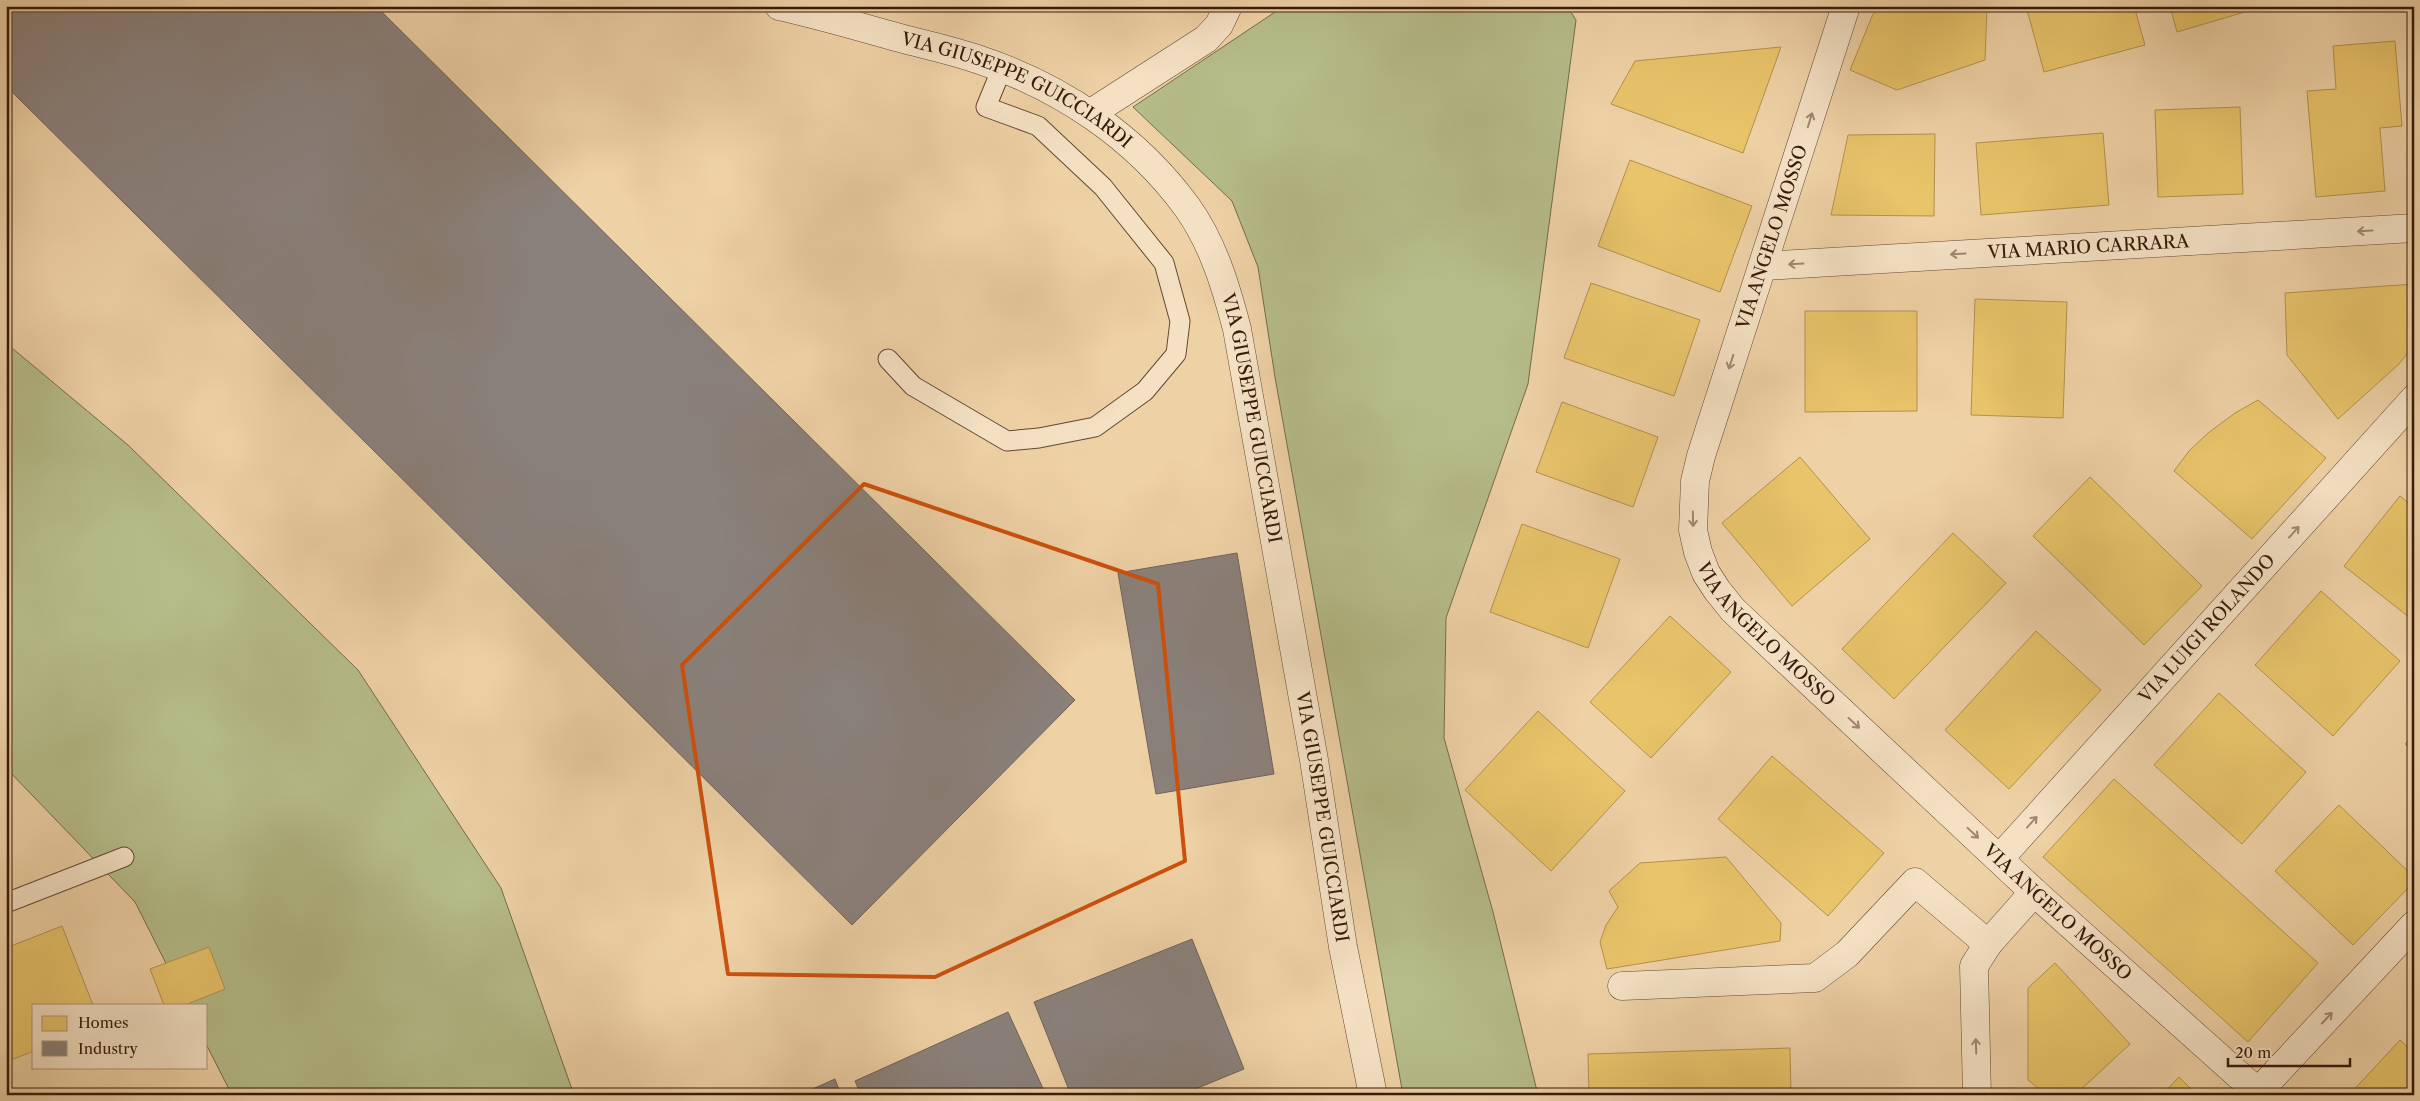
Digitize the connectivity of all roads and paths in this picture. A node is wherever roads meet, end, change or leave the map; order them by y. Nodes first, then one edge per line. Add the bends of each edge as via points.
1 (779, 6) edge
2 (1228, 6) edge
3 (1846, 6) edge
4 (1002, 68) junction
5 (1091, 113) junction
6 (2414, 228) edge
7 (1763, 266) junction
8 (888, 359) dead end
9 (2414, 399) edge
10 (124, 857) dead end
11 (2000, 858) junction
12 (2034, 892) junction
13 (6, 903) edge
14 (2414, 925) edge
15 (1988, 944) junction
16 (1622, 986) dead end
17 (2260, 1093) edge
18 (1373, 1095) edge
19 (1977, 1095) edge

1 - 4 street, VIA GIUSEPPE GUICCIARDI
2 - 5 street via 1219,25 1206,39
7 -> 3 street, VIA ANGELO MOSSO
4 - 5 street, VIA GIUSEPPE GUICCIARDI
4 - 8 lane via 986,107 1038,126 1103,187 1164,263 1180,320 1176,354 1145,391 1095,426 1039,438 1007,440 913,386
5 - 18 street, VIA GIUSEPPE GUICCIARDI via 1138,154 1187,208 1203,234 1227,290 1237,329 1295,654 1342,947
6 -> 7 street, VIA MARIO CARRARA
7 -> 11 street, VIA ANGELO MOSSO via 1712,417 1695,481 1693,530 1698,552 1717,590 1739,616
11 -> 9 street, VIA LUIGI ROLANDO
10 - 13 lane
11 - 12 street, VIA ANGELO MOSSO
12 - 15 street
12 - 17 street, VIA ANGELO MOSSO
17 -> 14 street
15 - 16 street via 1916,882 1847,954 1815,978
19 -> 15 street via 1974,966

